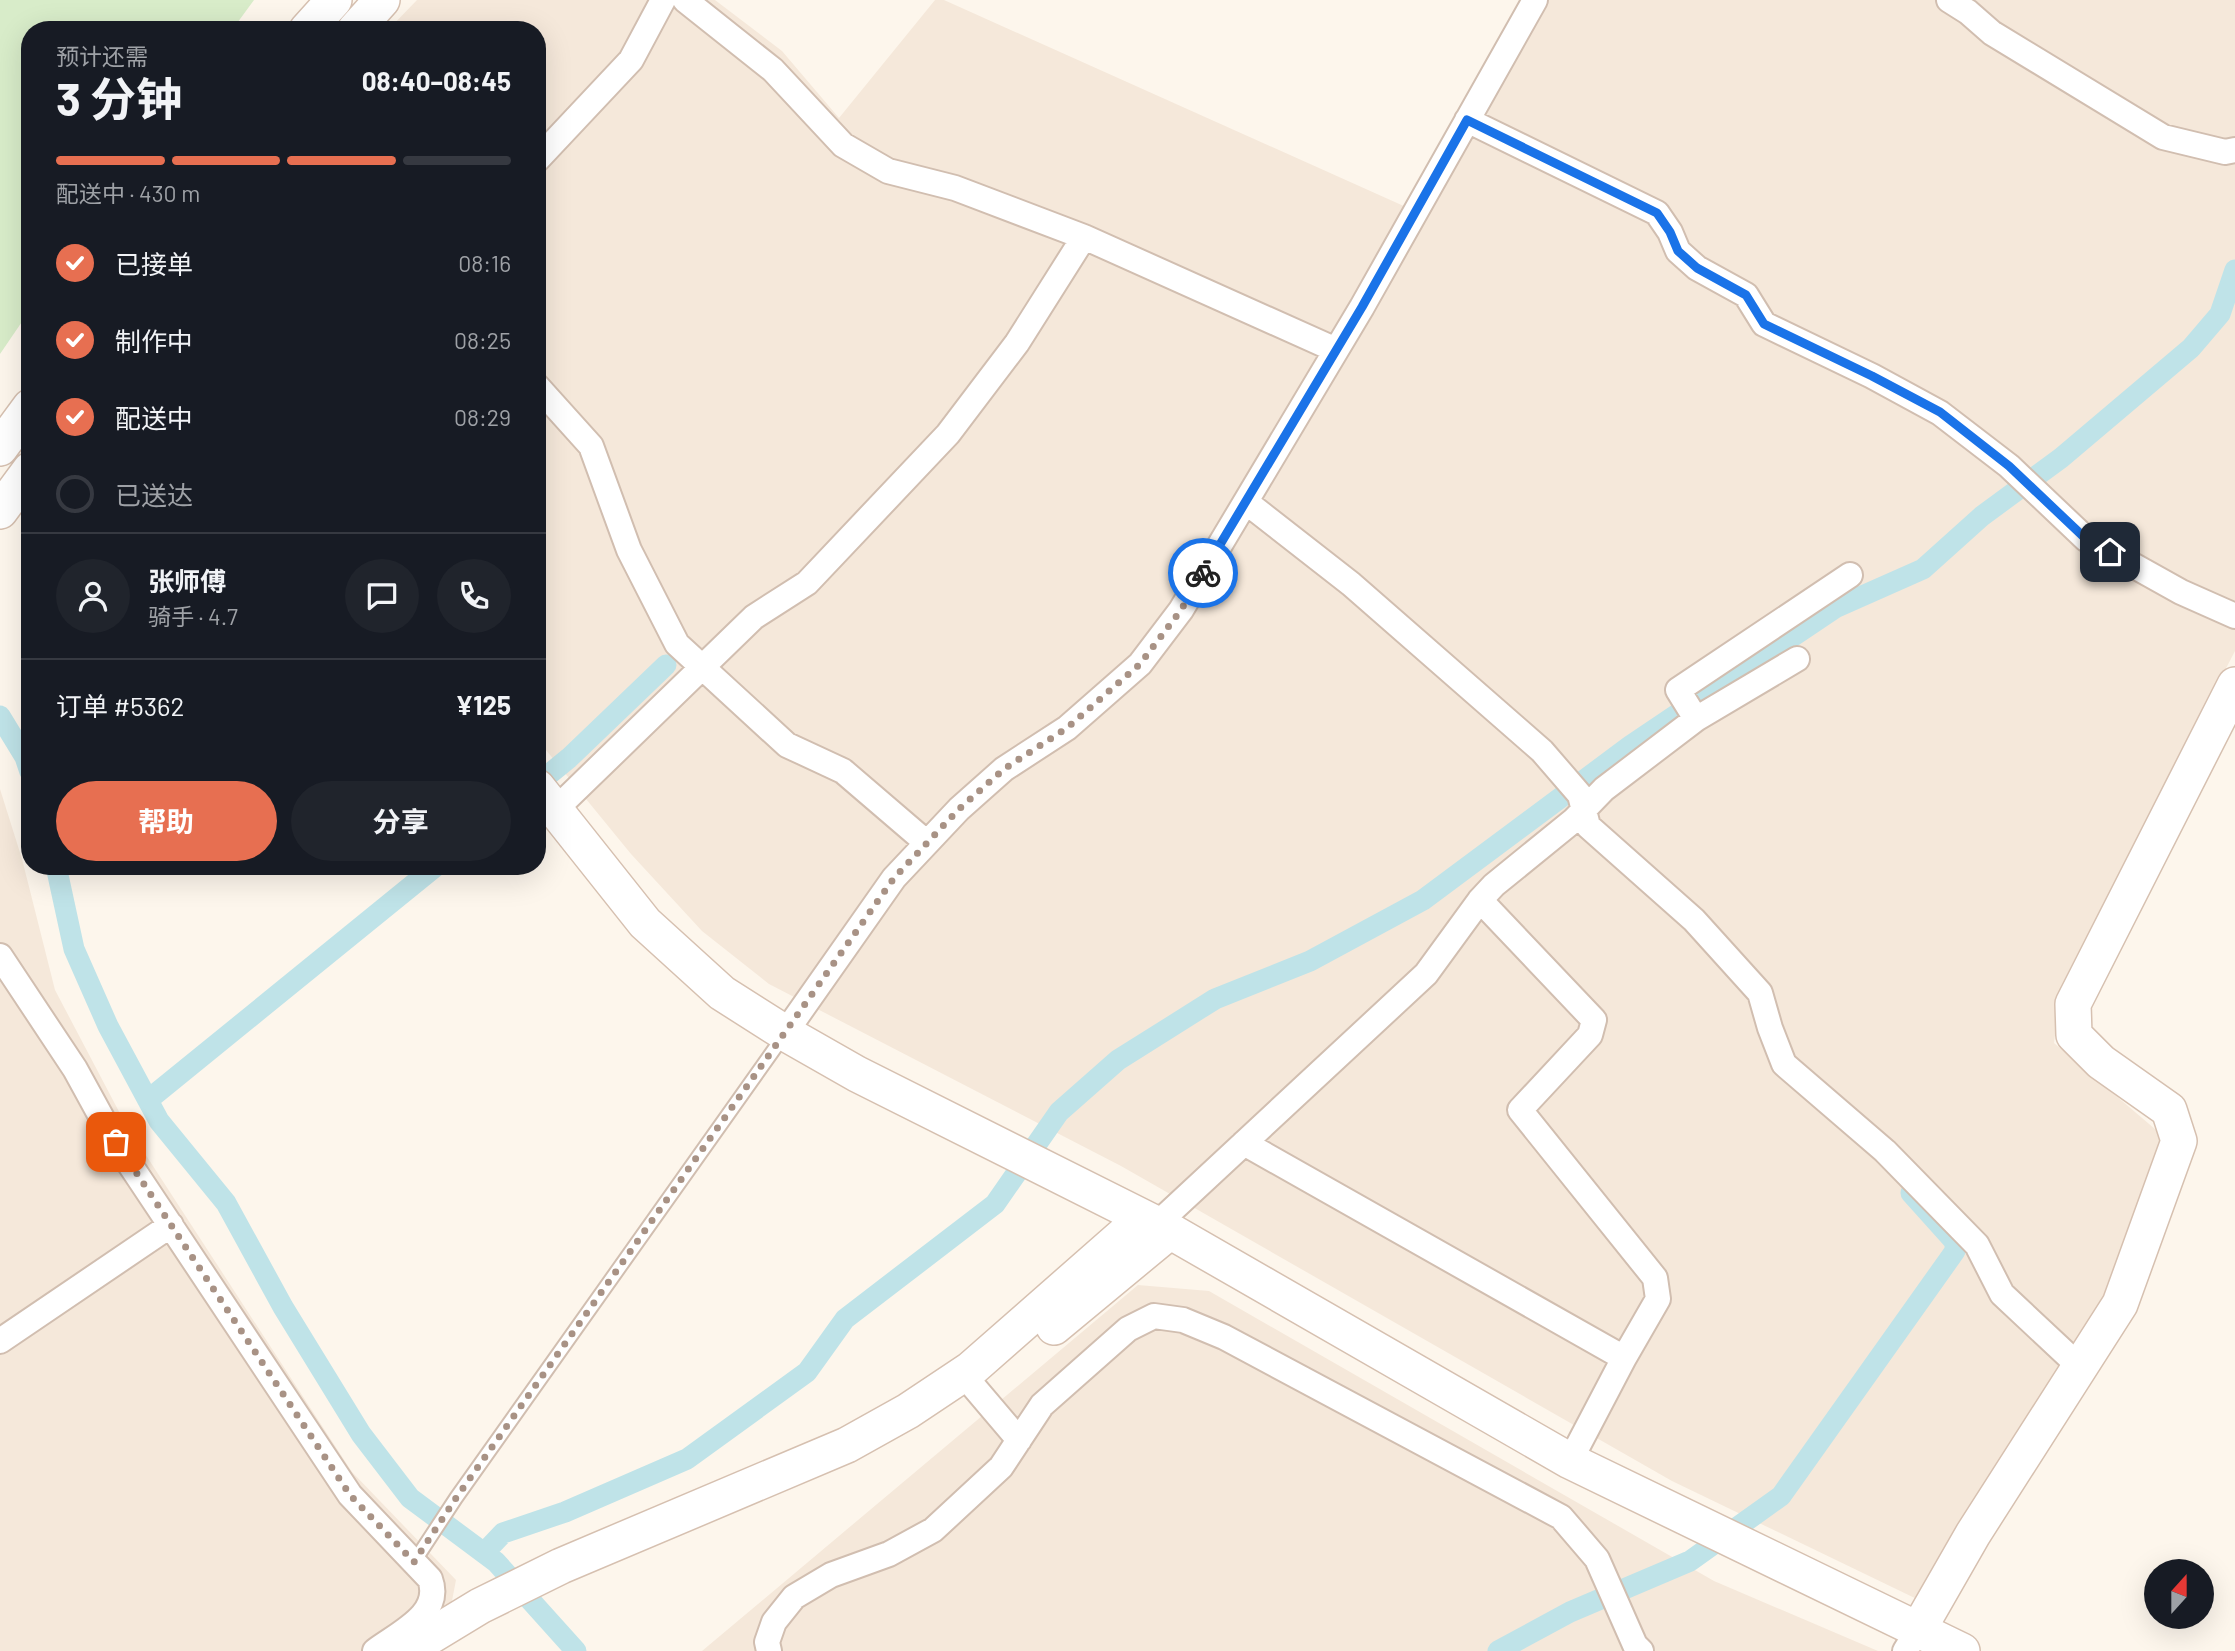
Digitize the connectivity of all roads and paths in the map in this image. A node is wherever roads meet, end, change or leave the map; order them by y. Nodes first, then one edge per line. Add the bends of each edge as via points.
1 (334, 0) edge
2 (382, 0) edge
3 (663, 0) edge
4 (685, 0) edge
5 (1535, 0) edge
6 (1950, 0) edge
7 (315, 21) edge
8 (363, 21) edge
9 (1467, 120) junction
10 (546, 150) edge
11 (2235, 150) edge
12 (1084, 237) junction
13 (1336, 350) junction
14 (546, 396) edge
15 (21, 419) edge
16 (0, 448) edge
17 (21, 482) edge
18 (1246, 502) junction
19 (0, 511) edge
20 (1850, 575) dead end
21 (2235, 616) edge
22 (1797, 659) dead end
23 (703, 668) junction
24 (2235, 685) edge
25 (1696, 718) junction
26 (549, 802) edge
27 (1582, 802) junction
28 (927, 843) junction
29 (1480, 900) junction
30 (0, 956) edge
31 (785, 1033) junction
32 (1244, 1143) junction
33 (1156, 1224) junction
34 (171, 1225) junction
35 (0, 1341) edge
36 (1624, 1358) junction
37 (2080, 1367) junction
38 (974, 1387) junction
39 (1018, 1440) junction
40 (1570, 1461) junction
41 (417, 1557) junction
42 (567, 1573) junction
43 (484, 1615) junction
44 (1911, 1641) edge
45 (1636, 1643) edge
46 (375, 1651) edge
47 (406, 1651) edge
48 (441, 1651) edge
49 (769, 1651) edge
50 (1962, 1651) edge

1 - 7 street
2 - 8 street
3 - 10 street via 631,60
4 - 12 street via 773,70 843,145 888,172 955,188
5 - 9 street
6 - 11 street via 1992,33 2163,137 2225,152
9 - 13 street
9 - 21 street via 1657,213 1678,251 1697,268 1746,295 1764,324 1940,412 2009,466 2086,539
12 - 13 street
12 - 23 street via 1017,343 947,434 807,583 754,617
13 - 18 street
14 - 23 street via 591,446 654,603 677,644
15 - 16 street
17 - 19 street
18 - 27 street via 1351,584 1542,751
18 - 28 street via 1181,610 1140,664 1067,728 1004,769
20 - 25 street via 1678,690
22 - 25 street
23 - 26 street
23 - 28 street via 787,745 844,771
24 - 37 street via 2073,1004 2074,1035 2101,1062 2169,1110 2179,1141 2120,1304
25 - 27 street
26 - 31 street via 645,923 722,993
27 - 29 street
27 - 37 street via 1588,827 1694,920 1760,993 1784,1064 1885,1151 1977,1245 2002,1294
28 - 31 street via 894,878
29 - 32 street via 1426,974
29 - 36 street via 1594,1020 1590,1035 1520,1110 1655,1278 1658,1299
30 - 34 street
31 - 33 street
31 - 41 lane
32 - 33 street
32 - 36 street
33 - 38 street via 1018,1356
33 - 40 street
33 - 42 street via 971,1369 908,1411 847,1445
34 - 35 street
34 - 41 street via 350,1495
36 - 40 street
37 - 44 street
38 - 39 street
38 - 42 street via 860,1458 776,1496
39 - 45 street via 1042,1405 1128,1329 1154,1317 1183,1320 1224,1337 1561,1517 1597,1559
39 - 49 street via 1001,1466 933,1530 889,1554 831,1575 794,1597 774,1622 767,1642
40 - 44 street via 1770,1558
41 - 46 street via 434,1590 432,1604
42 - 43 street
43 - 47 street
43 - 48 street
44 - 50 street

